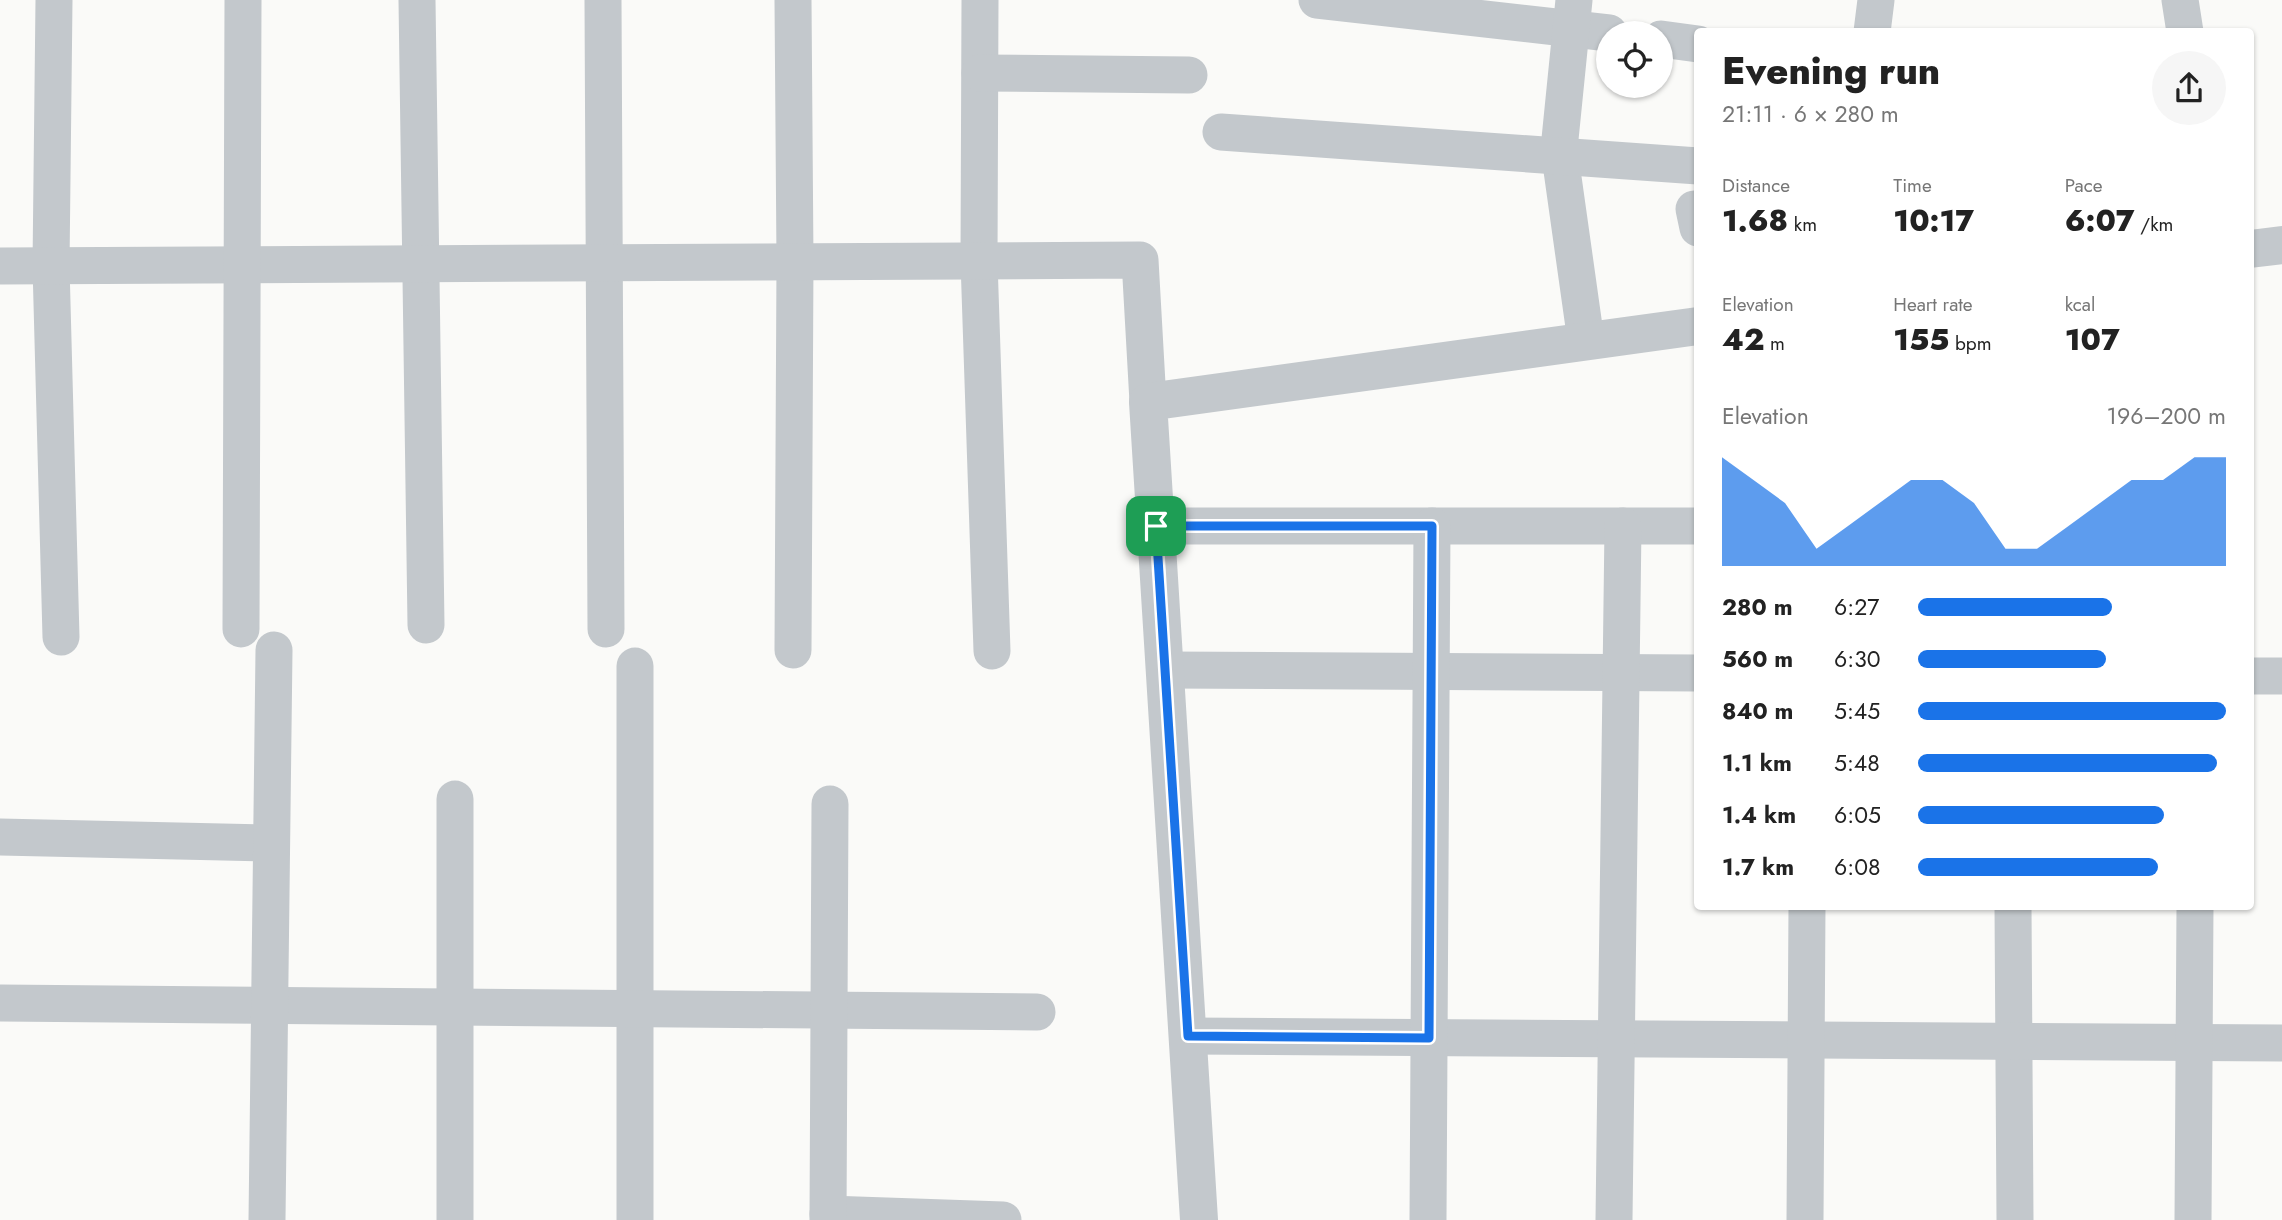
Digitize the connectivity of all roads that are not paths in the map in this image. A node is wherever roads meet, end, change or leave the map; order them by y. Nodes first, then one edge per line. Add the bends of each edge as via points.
1 (54, 0) edge
2 (243, 0) edge
3 (417, 0) edge
4 (603, 0) edge
5 (793, 0) edge
6 (981, 0) edge
7 (1317, 0) edge
8 (1876, 0) edge
9 (2180, 0) edge
10 (1572, 14) edge
11 (1596, 26) edge
12 (1872, 28) edge
13 (2184, 28) edge
14 (1673, 41) edge
15 (1694, 43) edge
16 (980, 73) junction
17 (1189, 75) dead end
18 (1221, 132) dead end
19 (1560, 156) junction
20 (1694, 166) edge
21 (2282, 245) edge
22 (2254, 248) edge
23 (795, 261) junction
24 (979, 261) junction
25 (605, 262) junction
26 (422, 264) junction
27 (241, 265) junction
28 (0, 266) edge
29 (51, 266) junction
30 (1694, 327) edge
31 (1586, 341) junction
32 (1148, 402) junction
33 (1156, 526) junction
34 (1432, 526) junction
35 (1623, 526) junction
36 (1694, 526) edge
37 (426, 625) dead end
38 (242, 629) dead end
39 (606, 629) dead end
40 (61, 637) dead end
41 (274, 650) dead end
42 (793, 650) dead end
43 (992, 650) dead end
44 (635, 666) dead end
45 (1165, 670) junction
46 (1431, 671) junction
47 (1621, 672) junction
48 (1694, 673) edge
49 (2254, 676) edge
50 (2282, 676) edge
51 (455, 799) dead end
52 (830, 804) dead end
53 (0, 837) edge
54 (271, 843) junction
55 (1807, 910) edge
56 (2013, 910) edge
57 (2195, 910) edge
58 (0, 1003) edge
59 (270, 1005) junction
60 (455, 1007) junction
61 (635, 1008) junction
62 (829, 1010) junction
63 (1037, 1012) dead end
64 (1188, 1036) junction
65 (1429, 1038) junction
66 (1616, 1039) junction
67 (1806, 1040) junction
68 (2014, 1042) junction
69 (2194, 1042) junction
70 (2282, 1043) edge
71 (828, 1217) edge
72 (267, 1220) edge
73 (454, 1220) edge
74 (635, 1220) edge
75 (1003, 1220) edge
76 (1199, 1220) edge
77 (1428, 1220) edge
78 (1614, 1220) edge
79 (1805, 1220) edge
80 (2015, 1220) edge
81 (2193, 1220) edge

1 - 29 street
2 - 27 street
3 - 26 street
4 - 25 street
5 - 23 street
6 - 16 street
7 - 10 street
8 - 12 street
9 - 13 street
10 - 11 street
10 - 19 street
14 - 15 street
16 - 17 street
16 - 24 street
18 - 19 street
19 - 20 street
19 - 31 street
21 - 22 street
23 - 24 street
23 - 25 street
23 - 42 street
24 - 32 street via 1140,260
24 - 43 street
25 - 26 street
25 - 39 street
26 - 27 street
26 - 37 street
27 - 29 street
27 - 38 street
28 - 29 street
29 - 40 street
30 - 31 street
31 - 32 street
32 - 33 street
33 - 34 street
33 - 45 street
34 - 35 street
34 - 46 street
35 - 36 street
35 - 47 street
41 - 54 street
44 - 61 street
45 - 46 street
45 - 64 street
46 - 47 street
46 - 65 street
47 - 48 street
47 - 66 street
49 - 50 street
51 - 60 street
52 - 62 street
53 - 54 street
54 - 59 street
55 - 67 street
56 - 68 street
57 - 69 street
58 - 59 street
59 - 60 street
59 - 72 street
60 - 61 street
60 - 73 street
61 - 62 street
61 - 74 street
62 - 63 street
62 - 71 street
64 - 65 street
64 - 76 street
65 - 66 street
65 - 77 street
66 - 67 street
66 - 78 street
67 - 68 street
67 - 79 street
68 - 69 street
68 - 80 street
69 - 70 street
69 - 81 street
71 - 75 street

